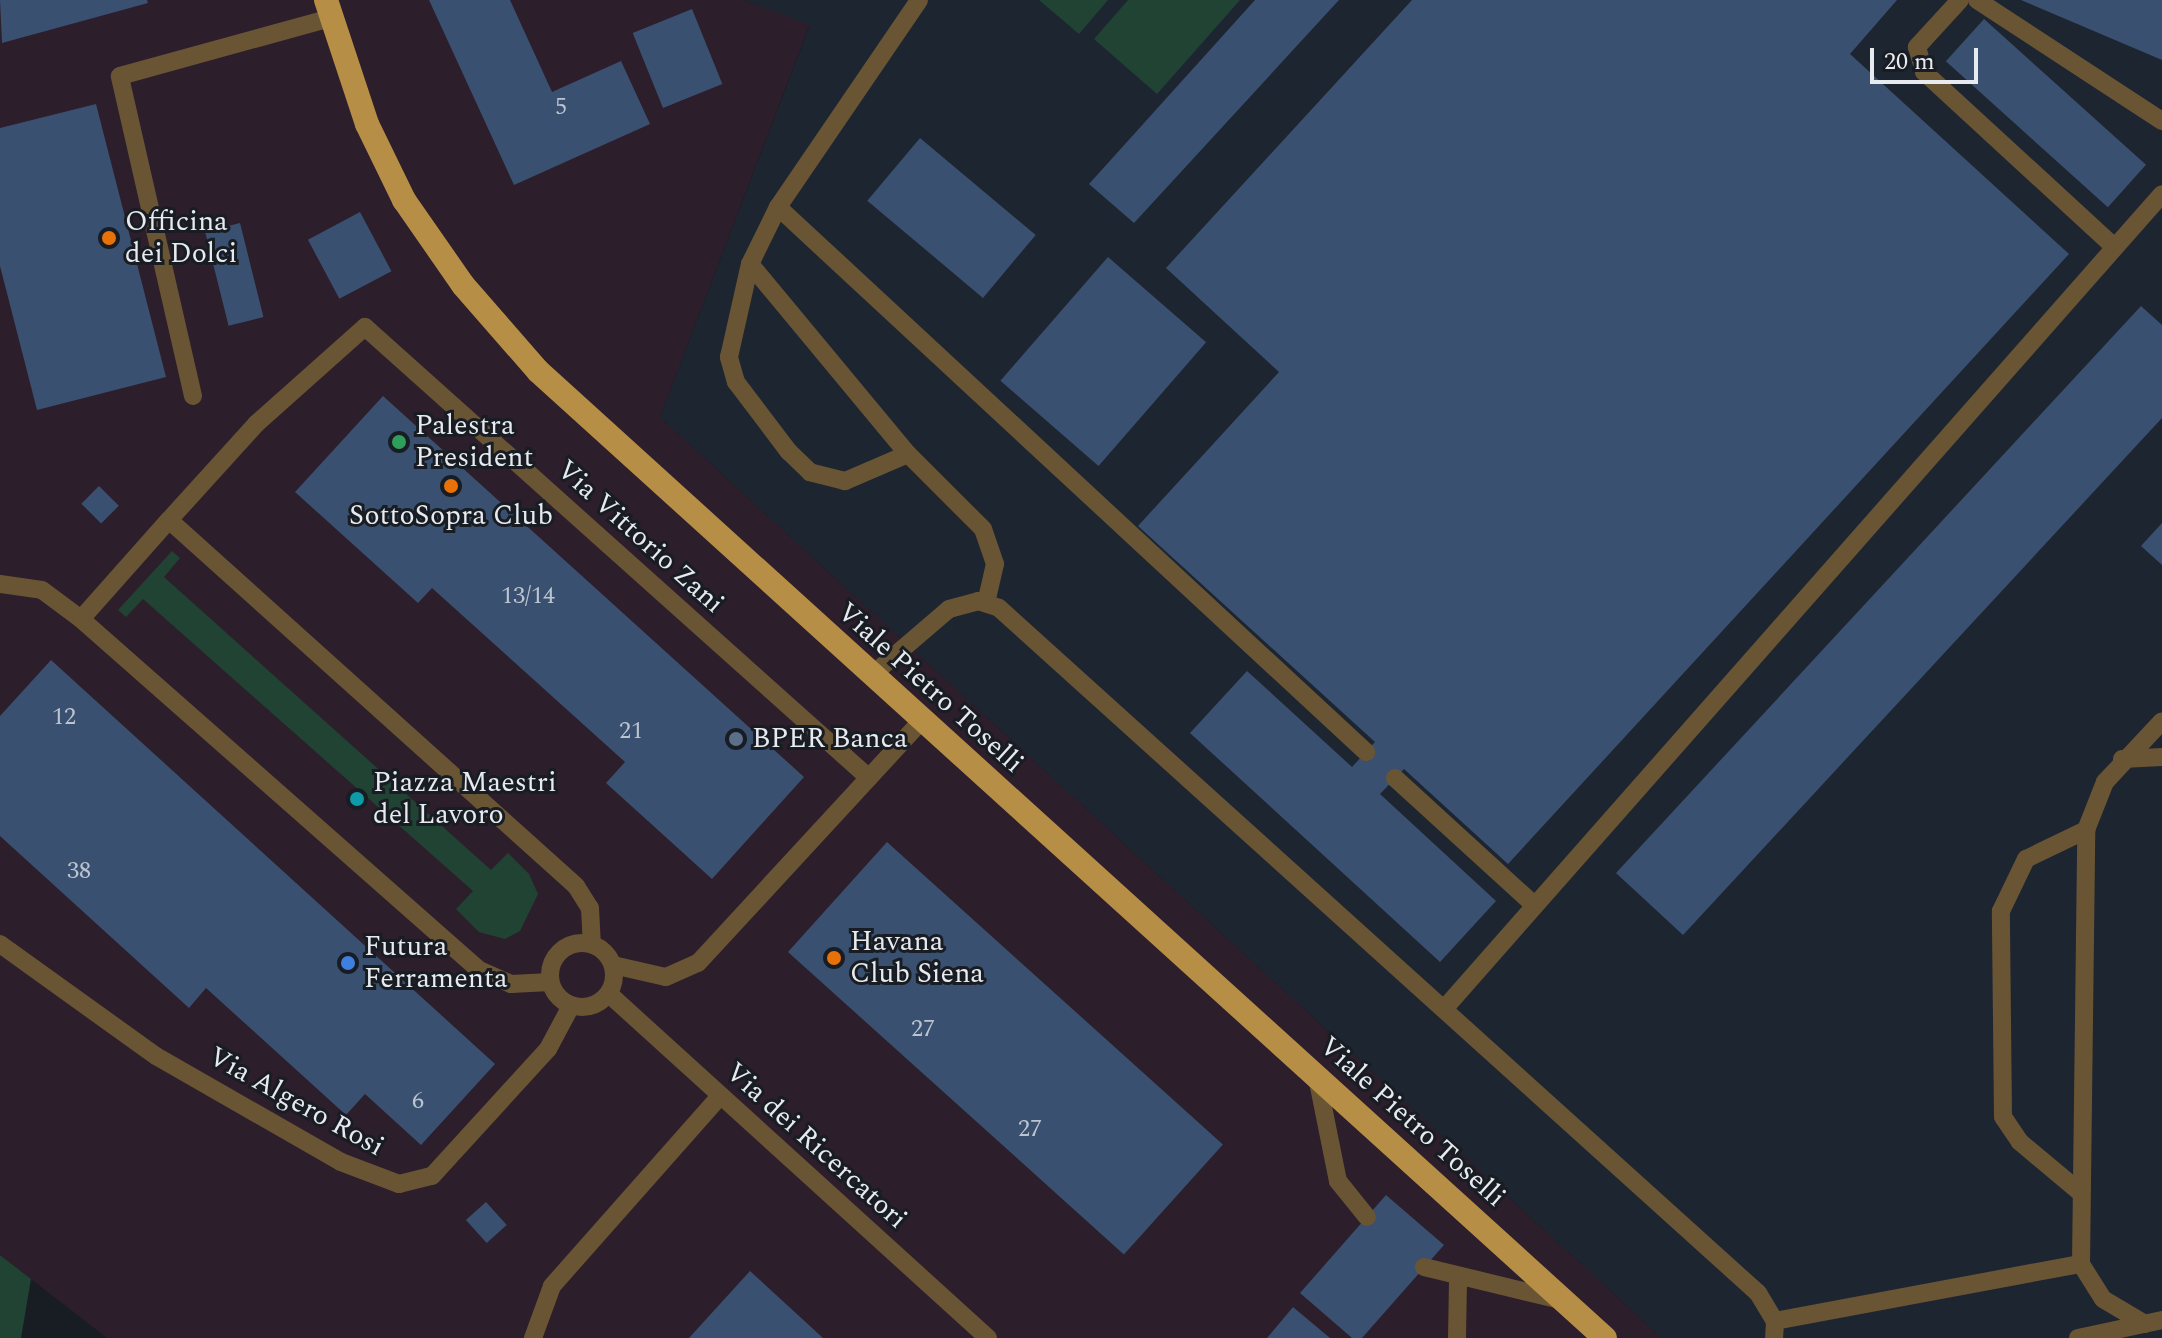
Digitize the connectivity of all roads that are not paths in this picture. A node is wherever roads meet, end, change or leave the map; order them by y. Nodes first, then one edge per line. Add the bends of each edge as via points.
1 (919, 0) edge
2 (1960, 0) edge
3 (1977, 0) edge
4 (329, 9) edge
5 (2162, 121) edge
6 (2162, 194) edge
7 (778, 207) junction
8 (2114, 247) junction
9 (750, 264) junction
10 (193, 396) dead end
11 (908, 454) junction
12 (169, 520) junction
13 (0, 584) edge
14 (986, 602) junction
15 (81, 619) junction
16 (872, 675) junction
17 (922, 720) junction
18 (2162, 721) edge
19 (1366, 752) dead end
20 (2162, 757) edge
21 (2122, 759) junction
22 (869, 778) junction
23 (1395, 778) dead end
24 (2086, 830) junction
25 (1534, 905) junction
26 (0, 944) edge
27 (592, 944) junction
28 (613, 965) junction
29 (550, 982) junction
30 (609, 994) junction
31 (571, 1006) junction
32 (1444, 1009) junction
33 (1317, 1077) junction
34 (719, 1097) junction
35 (2081, 1193) junction
36 (1367, 1217) dead end
37 (2081, 1264) junction
38 (1424, 1267) dead end
39 (1458, 1280) junction
40 (1565, 1301) junction
41 (2154, 1322) edge
42 (1775, 1330) edge
43 (533, 1338) edge
44 (988, 1338) edge
45 (1457, 1338) edge
46 (1605, 1338) edge
47 (2078, 1338) edge

1 - 7 lane
2 - 8 lane via 1917,47 1924,72
3 - 5 lane
4 - 10 lane via 120,76
4 - 16 main road, Viale Pietro Toselli via 390,175 486,314 604,435
6 - 8 lane
7 - 9 lane
7 - 19 lane
8 - 25 lane via 2026,357
9 - 11 lane
9 - 11 lane via 729,357 736,382 789,452 810,472 845,481
11 - 14 lane via 990,540 995,564
12 - 15 lane
12 - 22 lane, Via Vittorio Zani via 256,424 365,327
12 - 27 lane via 576,886 593,921
13 - 15 lane via 42,590
14 - 16 lane via 949,609
14 - 32 lane via 1038,640
15 - 29 lane via 478,969 511,984
16 - 17 main road, Viale Pietro Toselli
17 - 22 lane
17 - 33 main road, Viale Pietro Toselli
18 - 21 lane
20 - 21 lane
21 - 24 lane via 2092,806
22 - 28 lane via 687,970 655,976
23 - 25 lane
24 - 35 lane
24 - 35 lane via 2026,859 2001,911 2003,1117 2020,1142
25 - 32 lane
26 - 31 lane, Via Algero Rosi via 168,1063 352,1168 399,1184 432,1176 548,1049
27 - 28 lane
27 - 29 lane via 560,951
28 - 30 lane
29 - 31 lane
30 - 31 lane via 592,1006
30 - 34 lane, Via dei Ricercatori
32 - 42 lane via 1758,1293
33 - 36 lane via 1338,1181
33 - 40 main road, Viale Pietro Toselli
34 - 43 lane via 552,1286
34 - 44 lane, Via dei Ricercatori
35 - 37 lane
37 - 41 lane via 2103,1299
37 - 42 lane
38 - 39 lane
39 - 40 lane
39 - 45 lane
40 - 46 main road, Viale Pietro Toselli
41 - 47 lane

